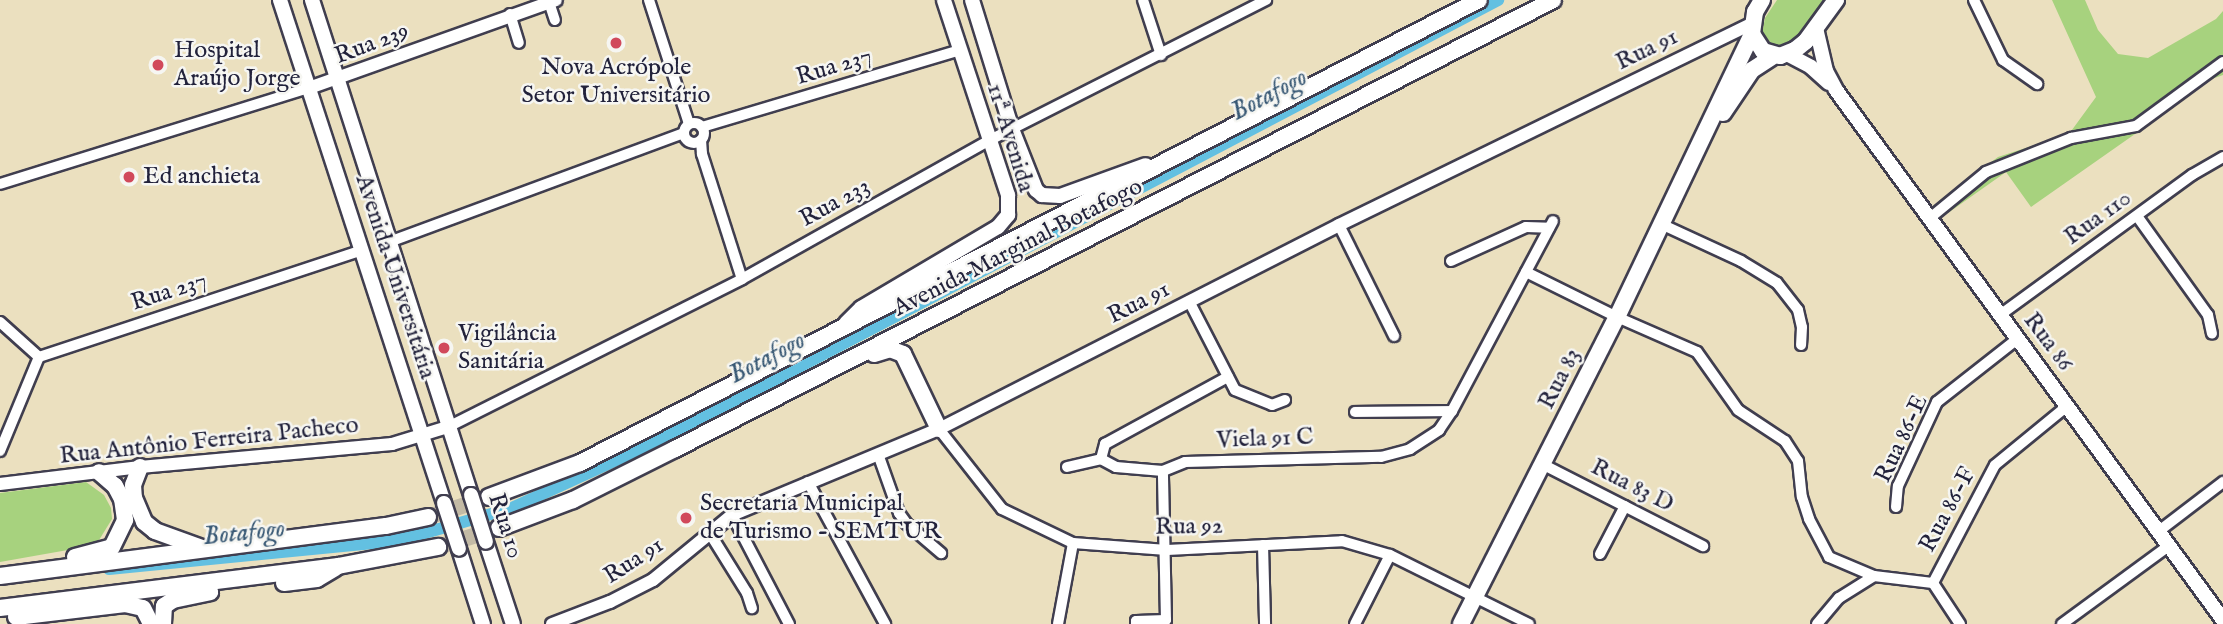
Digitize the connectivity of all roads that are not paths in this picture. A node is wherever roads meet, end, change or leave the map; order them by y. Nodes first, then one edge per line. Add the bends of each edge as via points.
1 (280, 0) edge
2 (312, 0) edge
3 (649, 0) edge
4 (944, 0) edge
5 (972, 0) edge
6 (1143, 0) edge
7 (1266, 0) edge
8 (1479, 0) edge
9 (1553, 0) edge
10 (1762, 0) edge
11 (1836, 0) edge
12 (1974, 0) edge
13 (547, 2) edge
14 (510, 14) junction
15 (555, 20) dead end
16 (1816, 28) junction
17 (1752, 29) junction
18 (519, 43) dead end
19 (960, 50) junction
20 (1161, 55) junction
21 (1781, 55) junction
22 (2223, 62) edge
23 (337, 80) junction
24 (2037, 84) dead end
25 (309, 88) junction
26 (1836, 90) junction
27 (1012, 129) junction
28 (692, 134) junction
29 (988, 141) junction
30 (1696, 152) junction
31 (1177, 154) junction
32 (2223, 157) edge
33 (0, 184) edge
34 (2137, 216) junction
35 (1930, 218) junction
36 (1661, 224) junction
37 (1339, 225) junction
38 (388, 242) junction
39 (362, 250) junction
40 (1451, 261) dead end
41 (1526, 272) junction
42 (742, 279) junction
43 (1189, 301) junction
44 (2000, 315) junction
45 (1617, 317) junction
46 (0, 322) edge
47 (840, 329) junction
48 (2212, 334) dead end
49 (1394, 337) dead end
50 (2016, 340) junction
51 (1801, 345) dead end
52 (39, 357) junction
53 (1228, 377) junction
54 (786, 393) junction
55 (1284, 400) dead end
56 (2067, 406) junction
57 (1452, 411) junction
58 (1355, 412) dead end
59 (448, 426) junction
60 (939, 429) junction
61 (422, 436) junction
62 (454, 442) joint
63 (0, 451) edge
64 (878, 454) junction
65 (1101, 460) junction
66 (1542, 464) junction
67 (140, 467) junction
68 (1067, 467) dead end
69 (1163, 471) junction
70 (99, 472) junction
71 (808, 482) junction
72 (2223, 482) edge
73 (0, 484) edge
74 (489, 497) tunnel mouth
75 (1625, 506) junction
76 (1896, 507) dead end
77 (732, 515) junction
78 (428, 517) tunnel mouth
79 (499, 528) tunnel mouth
80 (2159, 531) junction
81 (709, 532) junction
82 (1073, 543) junction
83 (1264, 545) junction
84 (2170, 545) junction
85 (1703, 546) dead end
86 (438, 547) tunnel mouth
87 (204, 548) junction
88 (1167, 550) junction
89 (941, 553) dead end
90 (1600, 554) dead end
91 (1390, 555) junction
92 (338, 566) junction
93 (465, 568) joint
94 (47, 570) junction
95 (0, 576) edge
96 (1874, 576) junction
97 (1933, 583) junction
98 (1475, 595) junction
99 (752, 606) dead end
100 (0, 608) edge
101 (0, 619) edge
102 (2223, 620) edge
103 (151, 624) edge
104 (163, 624) edge
105 (483, 624) edge
106 (513, 624) edge
107 (552, 624) edge
108 (789, 624) edge
109 (885, 624) edge
110 (1058, 624) edge
111 (1136, 624) edge
112 (1265, 624) edge
113 (1355, 624) edge
114 (1461, 624) edge
115 (1529, 624) edge
116 (1817, 624) edge
117 (1960, 624) edge
118 (2062, 624) edge

1 - 25 main road, Avenida Universitária
2 - 23 main road, Avenida Universitária
3 - 28 street
4 - 19 main road, 11ª Avenida
5 - 27 main road, 11ª Avenida
6 - 20 street
7 - 20 street, Rua 233
8 - 31 main road, Avenida Marginal Botafogo
9 - 54 main road, Avenida Marginal Botafogo
10 - 17 main road, Rua 83
11 - 16 main road, Rua 83
12 - 24 street via 2003,60
13 - 14 street, Rua 239
13 - 15 street
14 - 18 street
14 - 23 street, Rua 239
16 - 21 main road, Rua 83
16 - 26 main road, Rua 86 via 1826,71
17 - 21 main road via 1762,51
17 - 30 main road, Rua 83
17 - 37 street, Rua 91
19 - 28 street, Rua 237
19 - 29 main road, 11ª Avenida
20 - 27 street, Rua 233
21 - 26 main road, Rua 86 via 1811,67
21 - 30 main road, Rua 83 via 1752,70
22 - 35 street via 2136,126 2071,138 1986,172
23 - 25 street, Rua 239
23 - 38 main road, Avenida Universitária
25 - 33 street, Rua 239
25 - 39 main road, Avenida Universitária
26 - 35 main road, Rua 86
27 - 29 street, Rua 233
27 - 31 main road, 11ª Avenida via 1035,190 1050,197
28 - 38 street, Rua 237
28 - 42 street
29 - 42 street, Rua 233
29 - 47 main road, 11ª Avenida via 1008,195 1008,215 965,249 861,309
30 - 36 main road, Rua 83
31 - 47 main road, Avenida Marginal Botafogo
32 - 34 street, Rua 110
34 - 44 street, Rua 110
34 - 48 street via 2208,315
35 - 44 main road, Rua 86
36 - 45 main road, Rua 83
36 - 51 street via 1777,283 1798,310
37 - 43 street, Rua 91
37 - 49 street
38 - 59 main road, Avenida Universitária
39 - 52 street, Rua 237
39 - 61 main road, Avenida Universitária
40 - 41 street, Viela 91 C via 1525,227 1551,225
41 - 45 street
41 - 57 street, Viela 91 C
42 - 59 street, Rua 233
43 - 53 street
43 - 60 street, Rua 91
44 - 50 main road, Rua 86
45 - 66 main road, Rua 83
45 - 96 street via 1698,352 1738,410 1785,441 1798,461 1805,508 1829,557
46 - 52 street
47 - 74 main road, Avenida Marginal Botafogo via 580,463
50 - 56 main road, Rua 86
50 - 76 street, Rua 86-E via 1937,402 1898,486
52 - 63 street
53 - 55 street via 1235,390 1245,395 1272,405
53 - 65 street via 1105,444
54 - 60 main road via 807,388 870,355 896,350 910,365
54 - 79 main road, Avenida Marginal Botafogo via 573,500
56 - 80 main road, Rua 86
56 - 97 street, Rua 86-F via 1995,465
57 - 58 street
57 - 69 street, Viela 91 C via 1439,430 1410,449 1381,457 1185,462
59 - 61 street, Rua 233
59 - 62 main road, Avenida Universitária
60 - 64 street, Rua 91
60 - 82 street, Rua 92 via 1002,509
61 - 67 street, Rua Antônio Ferreira Pacheco via 391,444
61 - 93 main road, Avenida Universitária, bridge
62 - 106 main road, Rua 10, bridge
64 - 71 street, Rua 91
64 - 89 street via 907,524
65 - 68 street, Viela 91 C
65 - 69 street, Viela 91 C via 1116,467
66 - 75 street, Rua 83 D
66 - 98 main road, Rua 83
67 - 70 street, Rua Antônio Ferreira Pacheco
67 - 87 main road via 133,485 144,522 155,531
69 - 88 street
70 - 73 street, Rua Antônio Ferreira Pacheco
70 - 94 main road via 122,499 125,520 121,535 112,547 61,560
71 - 77 street, Rua 91
71 - 109 street
72 - 80 street
75 - 85 street, Rua 83 D
75 - 90 street
77 - 81 street, Rua 91
77 - 108 street
78 - 87 main road
80 - 84 main road, Rua 86
81 - 99 street
81 - 107 street, Rua 91 via 653,580
82 - 88 street, Rua 92
82 - 110 street
83 - 88 street, Rua 92
83 - 91 street, Rua 92 via 1342,541
83 - 112 street
84 - 102 main road, Rua 86
84 - 118 street
86 - 92 main road
87 - 94 main road
88 - 111 street via 1166,620
91 - 98 street, Rua 92
91 - 113 street
92 - 100 main road
92 - 104 main road via 317,579 196,593 173,600 164,606
93 - 105 main road, Rua 10
94 - 95 main road
96 - 97 street
96 - 116 street via 1839,598
97 - 117 street
98 - 114 main road, Rua 83
98 - 115 street, Rua 92
101 - 103 main road via 125,604 143,608

